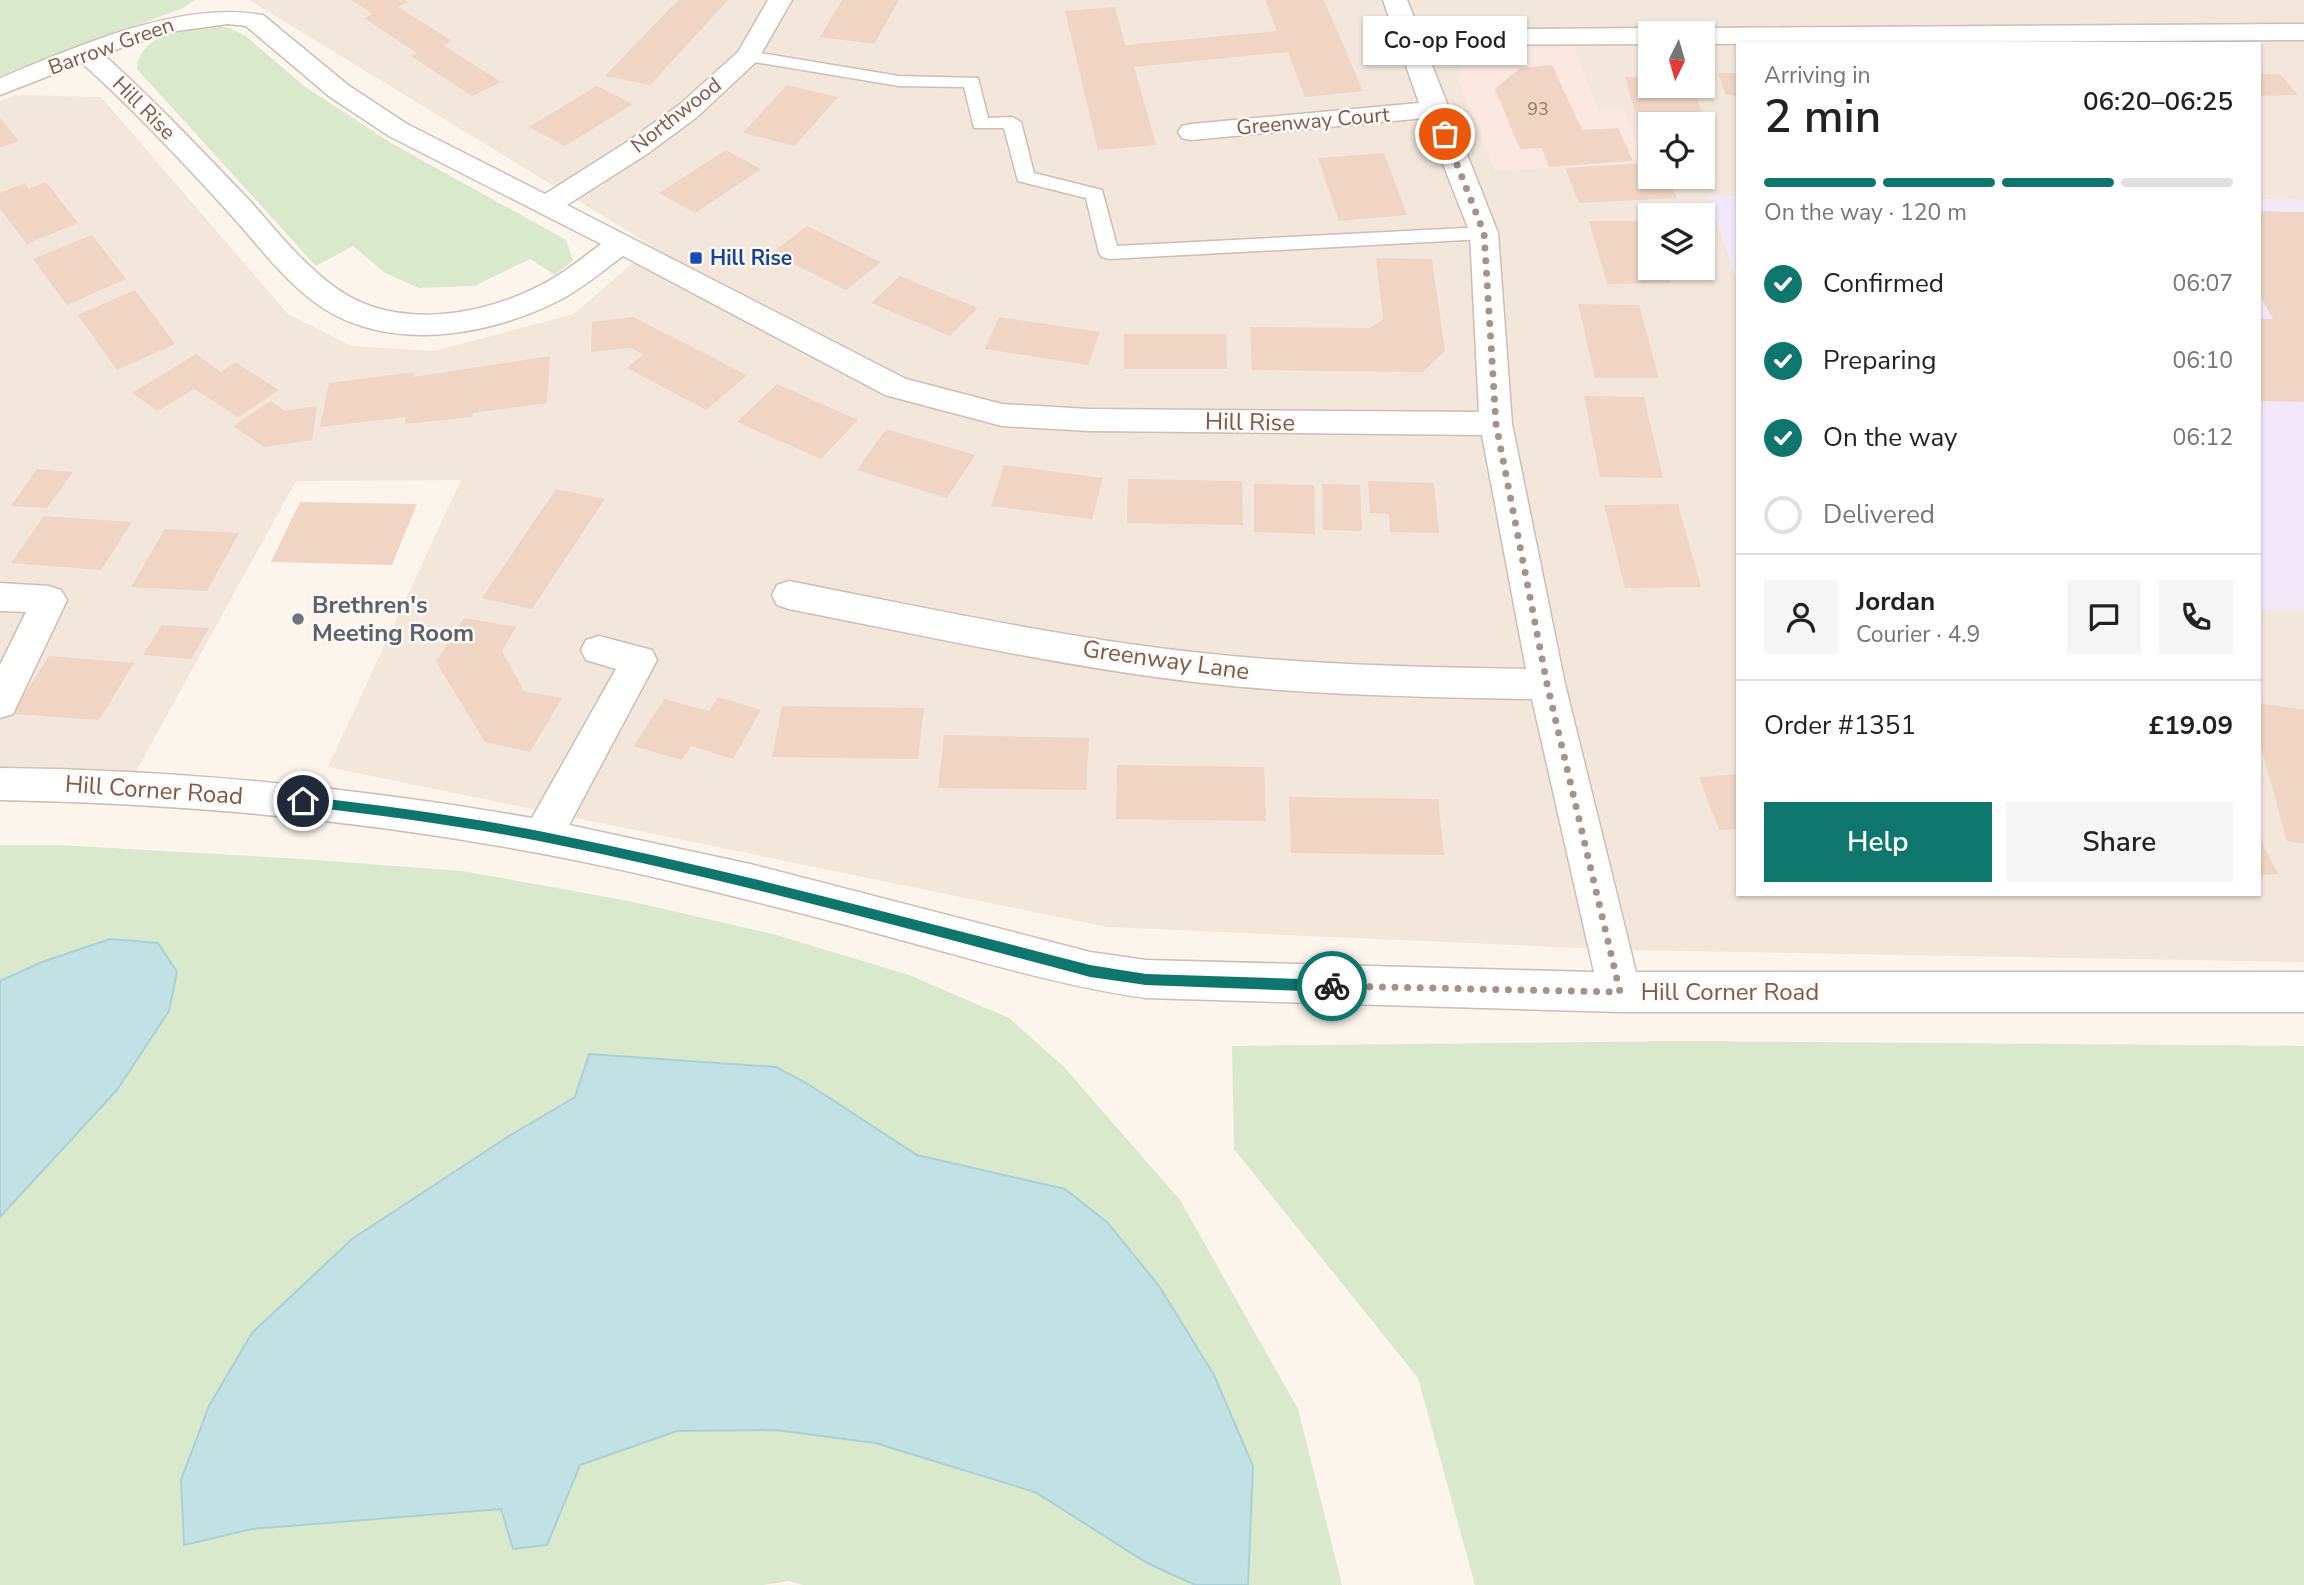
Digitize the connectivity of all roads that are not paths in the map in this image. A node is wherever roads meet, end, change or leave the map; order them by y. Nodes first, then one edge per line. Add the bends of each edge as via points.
1 (780, 0) edge
2 (1395, 0) edge
3 (223, 7) edge
4 (2304, 32) edge
5 (1638, 36) edge
6 (1715, 36) edge
7 (1409, 38) junction
8 (86, 53) junction
9 (748, 56) junction
10 (0, 87) edge
11 (1435, 109) junction
12 (1191, 132) dead end
13 (547, 205) junction
14 (1484, 233) junction
15 (622, 243) junction
16 (1496, 424) junction
17 (789, 595) dead end
18 (0, 597) edge
19 (599, 650) dead end
20 (1547, 684) junction
21 (0, 703) edge
22 (0, 784) edge
23 (542, 836) junction
24 (1620, 992) junction
25 (2304, 992) edge

1 - 9 street, Northwood
2 - 7 street
3 - 8 street, Barrow Green
3 - 13 street, Hill Rise via 254,20 339,91 398,130
4 - 6 street
5 - 7 street
7 - 11 street
8 - 10 street, Barrow Green
8 - 15 street, Hill Rise via 129,91 317,290 362,315 410,324 477,318 550,293
9 - 13 street, Northwood via 688,111
9 - 14 lane via 899,81 972,82 980,124 1012,122 1025,177 1095,194 1109,253
11 - 12 street, Greenway Court
11 - 14 street
13 - 15 street, Hill Rise
14 - 16 street
15 - 16 street, Hill Rise via 896,387 1002,415
16 - 20 street
17 - 20 street, Greenway Lane via 1204,668 1388,682
18 - 21 street via 49,600
19 - 23 street via 639,660
20 - 24 street
22 - 23 street, Hill Corner Road via 198,790
23 - 24 street, Hill Corner Road via 752,882 1090,971 1146,979
24 - 25 street, Hill Corner Road

